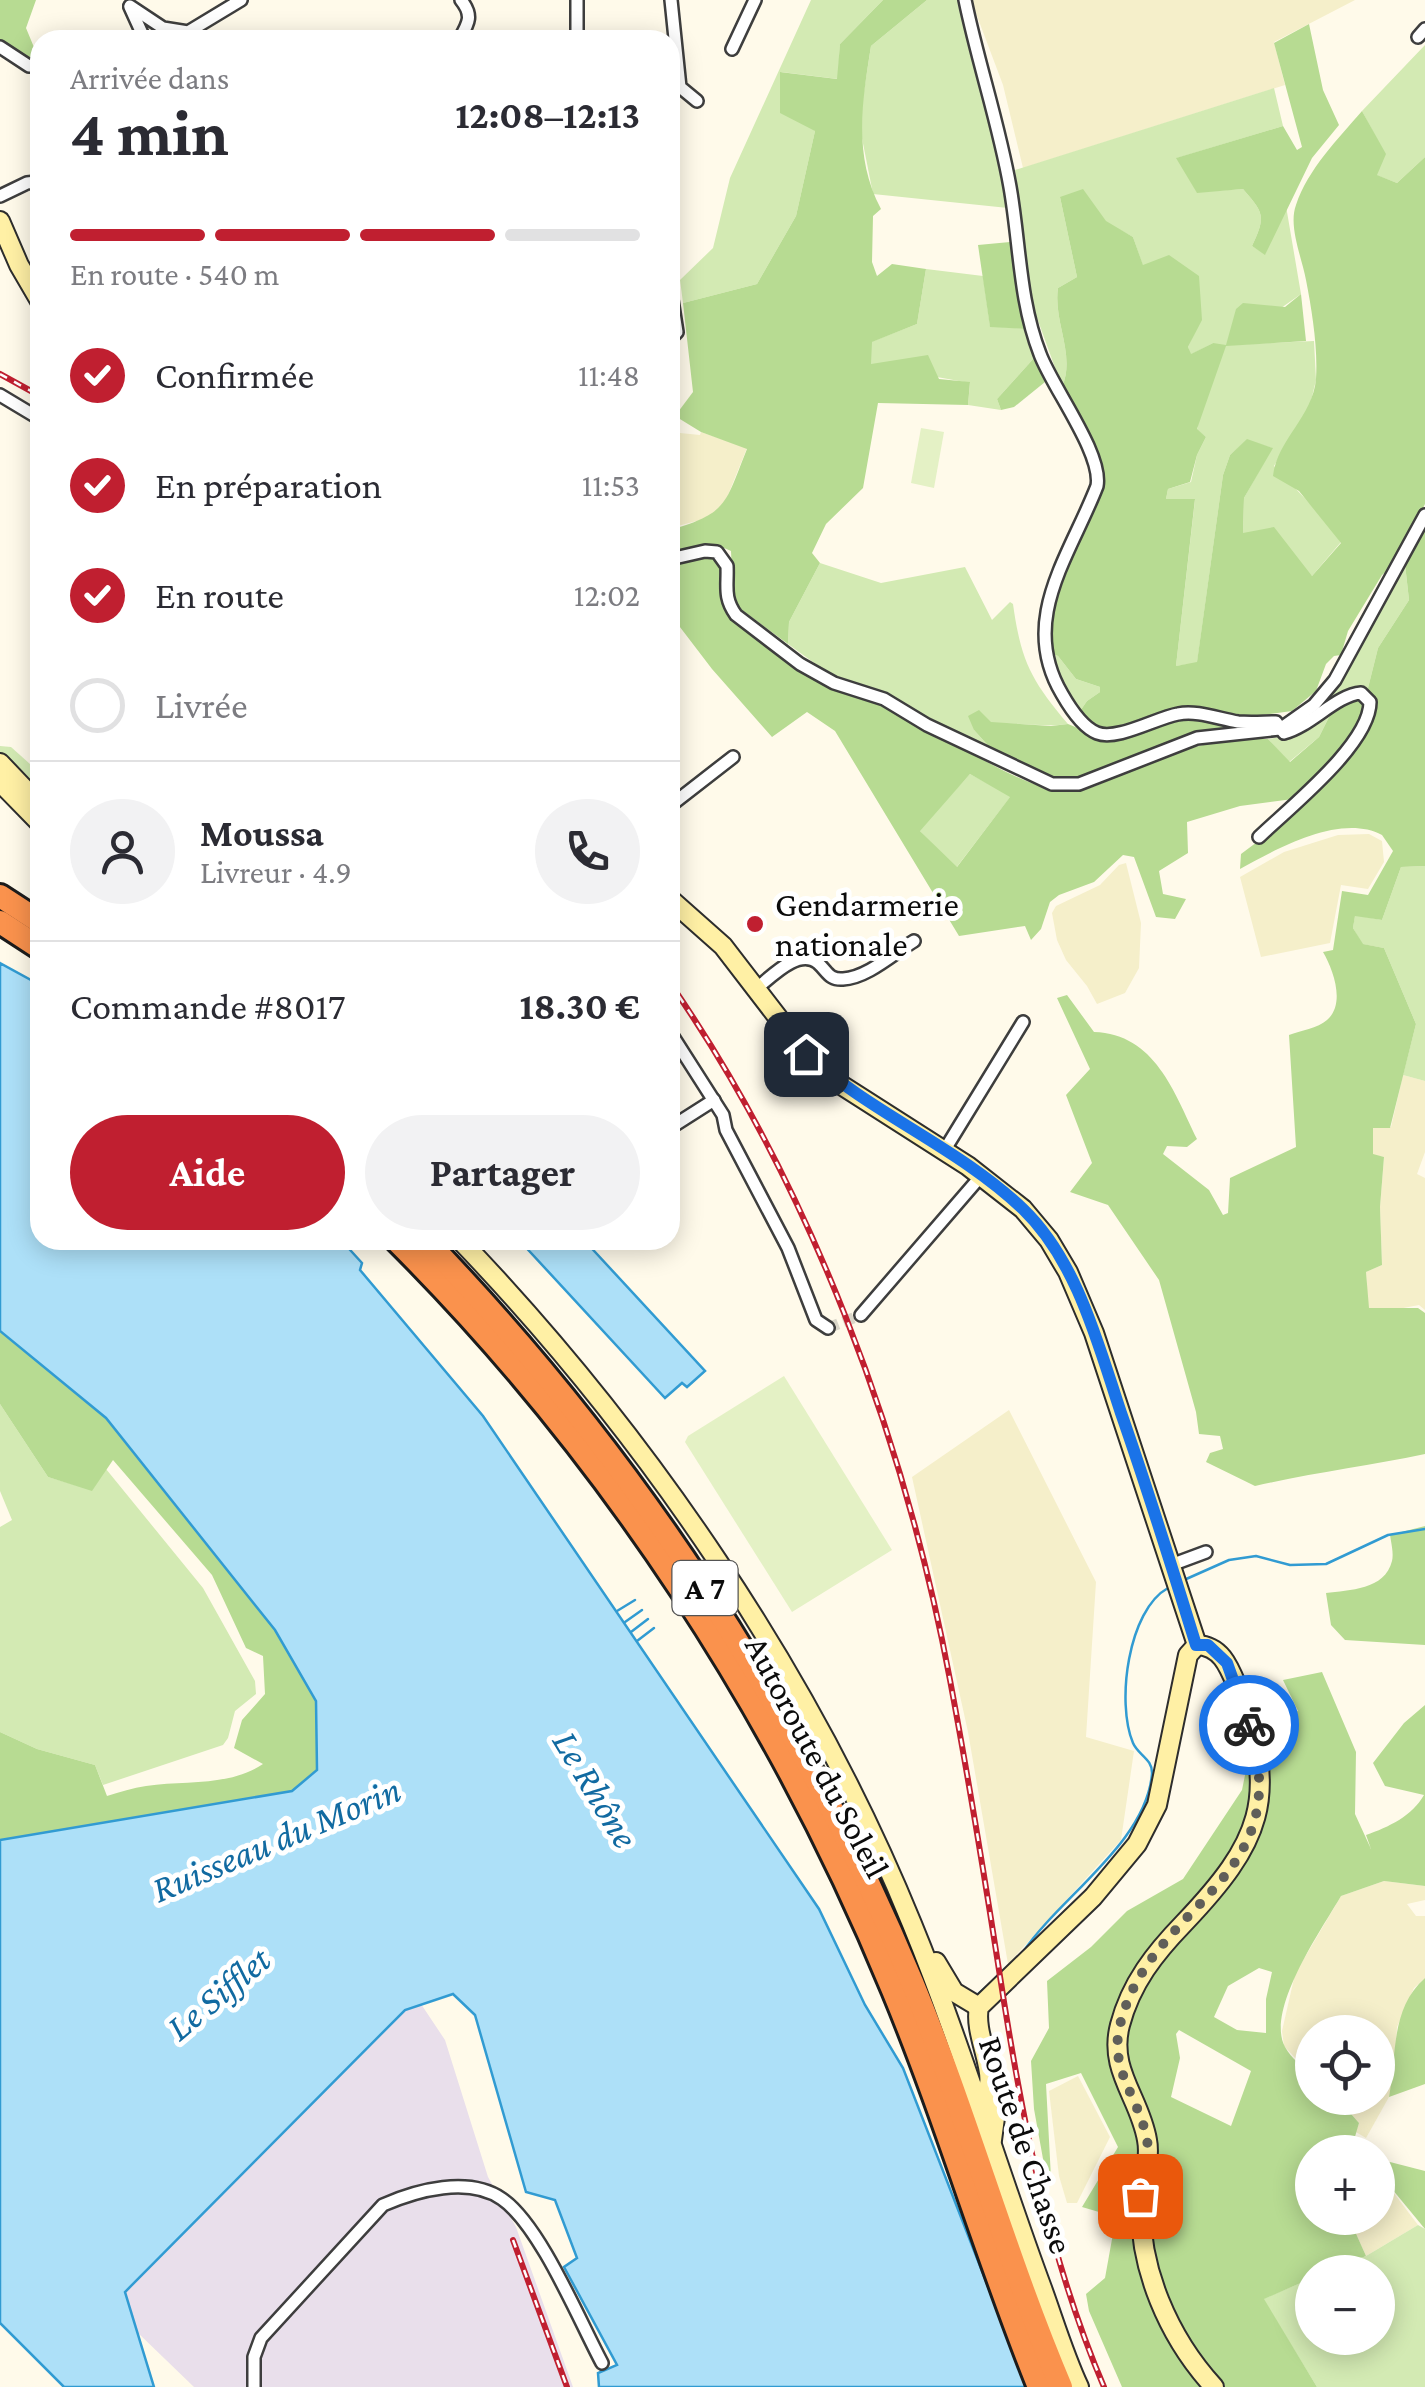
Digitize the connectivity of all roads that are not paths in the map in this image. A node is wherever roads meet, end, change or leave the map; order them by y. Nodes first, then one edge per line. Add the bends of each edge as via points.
1 (240, 0) edge
2 (462, 0) edge
3 (577, 0) edge
4 (671, 0) edge
5 (755, 0) edge
6 (965, 0) edge
7 (129, 3) edge
8 (141, 30) edge
9 (176, 30) edge
10 (191, 30) edge
11 (464, 30) edge
12 (577, 30) edge
13 (674, 30) edge
14 (0, 48) edge
15 (732, 48) dead end
16 (30, 66) edge
17 (680, 87) edge
18 (697, 101) dead end
19 (30, 183) edge
20 (0, 196) edge
21 (0, 221) edge
22 (30, 284) edge
23 (0, 395) edge
24 (30, 413) edge
25 (1425, 515) edge
26 (680, 557) edge
27 (1280, 729) junction
28 (733, 758) dead end
29 (0, 763) edge
30 (0, 782) edge
31 (30, 794) edge
32 (680, 798) edge
33 (30, 813) edge
34 (1259, 837) dead end
35 (0, 886) edge
36 (0, 896) edge
37 (680, 908) edge
38 (30, 915) edge
39 (30, 916) edge
40 (0, 922) edge
41 (914, 941) dead end
42 (30, 942) edge
43 (756, 988) junction
44 (1023, 1022) dead end
45 (680, 1047) edge
46 (714, 1100) junction
47 (680, 1122) edge
48 (944, 1151) junction
49 (981, 1176) junction
50 (405, 1250) edge
51 (433, 1250) edge
52 (469, 1250) edge
53 (861, 1315) tunnel mouth
54 (828, 1328) dead end
55 (1206, 1552) dead end
56 (1175, 1577) junction
57 (1196, 1645) junction
58 (913, 1925) junction
59 (982, 2004) junction
60 (990, 2079) junction
61 (976, 2102) junction
62 (991, 2146) junction
63 (602, 2363) dead end
64 (254, 2387) edge
65 (1039, 2387) edge
66 (1061, 2387) edge
67 (1078, 2387) edge
68 (1214, 2387) edge

1 - 10 street
2 - 11 street via 470,20
3 - 12 street
4 - 13 street
5 - 15 street
6 - 27 street via 1004,154 1030,325 1098,473 1046,612 1045,651 1054,679 1074,714 1096,733 1112,735 1182,713 1276,722
7 - 8 street
7 - 9 street
14 - 16 street
17 - 18 street
19 - 20 street
21 - 22 street
23 - 24 street
25 - 27 street via 1334,680 1314,705
26 - 27 street via 717,552 727,566 728,604 800,664 1052,784 1090,780 1197,738
27 - 34 street via 1296,730 1356,692 1370,702 1346,750
28 - 32 street
29 - 31 street
30 - 33 street
35 - 38 highway
36 - 39 highway
37 - 43 street
40 - 42 highway
41 - 43 street via 856,977 827,976 806,958
43 - 48 street via 806,1054 835,1080
44 - 48 street
45 - 46 street
46 - 47 street
46 - 54 street via 816,1320
48 - 49 street
49 - 53 street
49 - 56 street via 1023,1209 1068,1272
50 - 65 highway, Autoroute du Soleil / A 7 via 585,1455 756,1708 841,1871 894,1992
51 - 66 highway, Autoroute du Soleil / A 7 via 602,1444 749,1656 802,1749 912,1983
52 - 58 street via 581,1374 756,1623 847,1782
55 - 56 street
56 - 57 street
57 - 59 street via 1188,1655 1157,1805 1138,1844
57 - 68 street via 1222,1656 1242,1700 1261,1776 1256,1818 1228,1874 1142,1971 1116,2048 1147,2136 1140,2208 1154,2287 1175,2332
58 - 59 street via 954,1992
58 - 61 street, Route de Chasse
59 - 60 street via 978,2032
60 - 61 street via 990,2090
60 - 62 street via 996,2110
61 - 62 street, Route de Chasse
62 - 67 street, Route de Chasse
63 - 64 street via 520,2216 501,2198 448,2188 383,2205 261,2338

